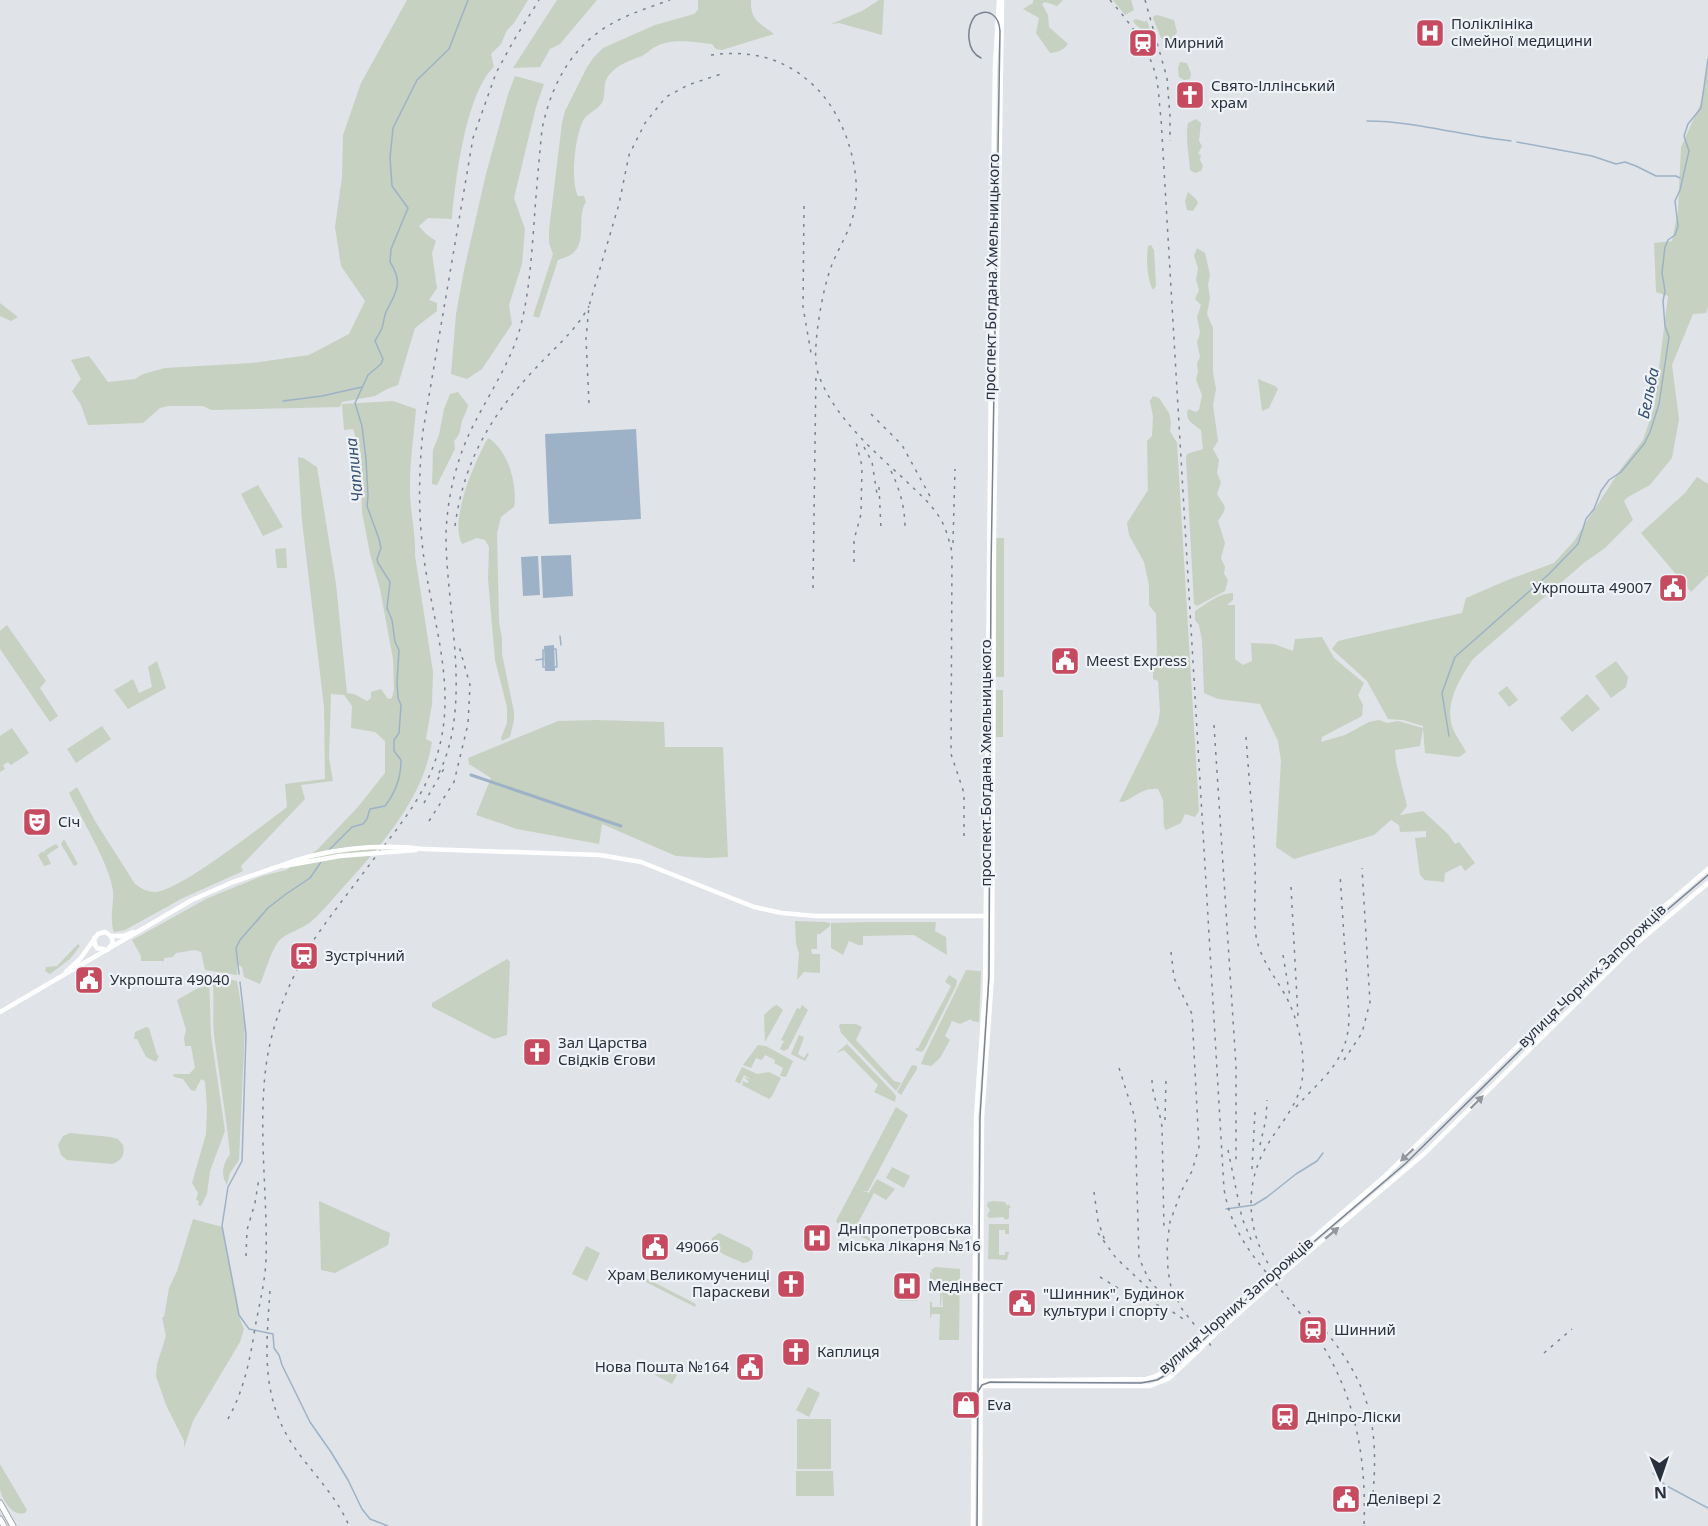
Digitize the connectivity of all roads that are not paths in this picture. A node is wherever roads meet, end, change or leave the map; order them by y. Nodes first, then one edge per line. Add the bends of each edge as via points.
1 (1000, 0) edge
2 (1708, 869) edge
3 (1708, 883) edge
4 (986, 916) junction
5 (992, 916) junction
6 (146, 926) junction
7 (111, 936) junction
8 (95, 937) junction
9 (108, 949) junction
10 (65, 974) junction
11 (0, 1012) edge
12 (1450, 1114) junction
13 (1457, 1121) junction
14 (975, 1328) junction
15 (981, 1328) junction
16 (981, 1383) junction
17 (1023, 1383) junction
18 (974, 1384) junction
19 (0, 1503) edge
20 (0, 1519) edge
21 (11, 1525) edge
22 (4, 1526) edge
23 (973, 1526) edge
24 (980, 1526) edge

1 - 4 main road, проспект Богдана Хмельницького via 992,261
1 - 5 main road, проспект Богдана Хмельницького
2 - 12 main road, вулиця Чорних Запорожців via 1630,936
13 -> 3 main road, вулиця Чорних Запорожців via 1637,943
4 - 5 main road
4 - 6 main road, bridge via 788,915 754,907 621,857 398,847 298,859 212,890
4 - 14 main road, проспект Богдана Хмельницького via 976,1117
5 - 15 main road, проспект Богдана Хмельницького via 982,1117
6 - 7 main road via 123,936
6 - 9 main road
7 - 8 main road via 102,932
7 - 9 main road via 113,943
8 - 9 main road via 97,948
8 - 10 main road
9 - 10 main road
10 - 11 main road
12 - 13 main road
12 -> 17 main road, вулиця Чорних Запорожців, bridge via 1170,1367 1149,1379
17 -> 13 main road, вулиця Чорних Запорожців, bridge via 1150,1386 1168,1379 1287,1270 1392,1184
14 - 15 main road
14 - 18 main road, проспект Богдана Хмельницького
15 - 16 main road, проспект Богдана Хмельницького
16 - 17 main road, вулиця Чорних Запорожців
16 - 18 main road, вулиця Чорних Запорожців
16 - 24 main road, проспект Богдана Хмельницького
18 - 23 main road, проспект Богдана Хмельницького
19 - 21 main road
20 - 22 main road

